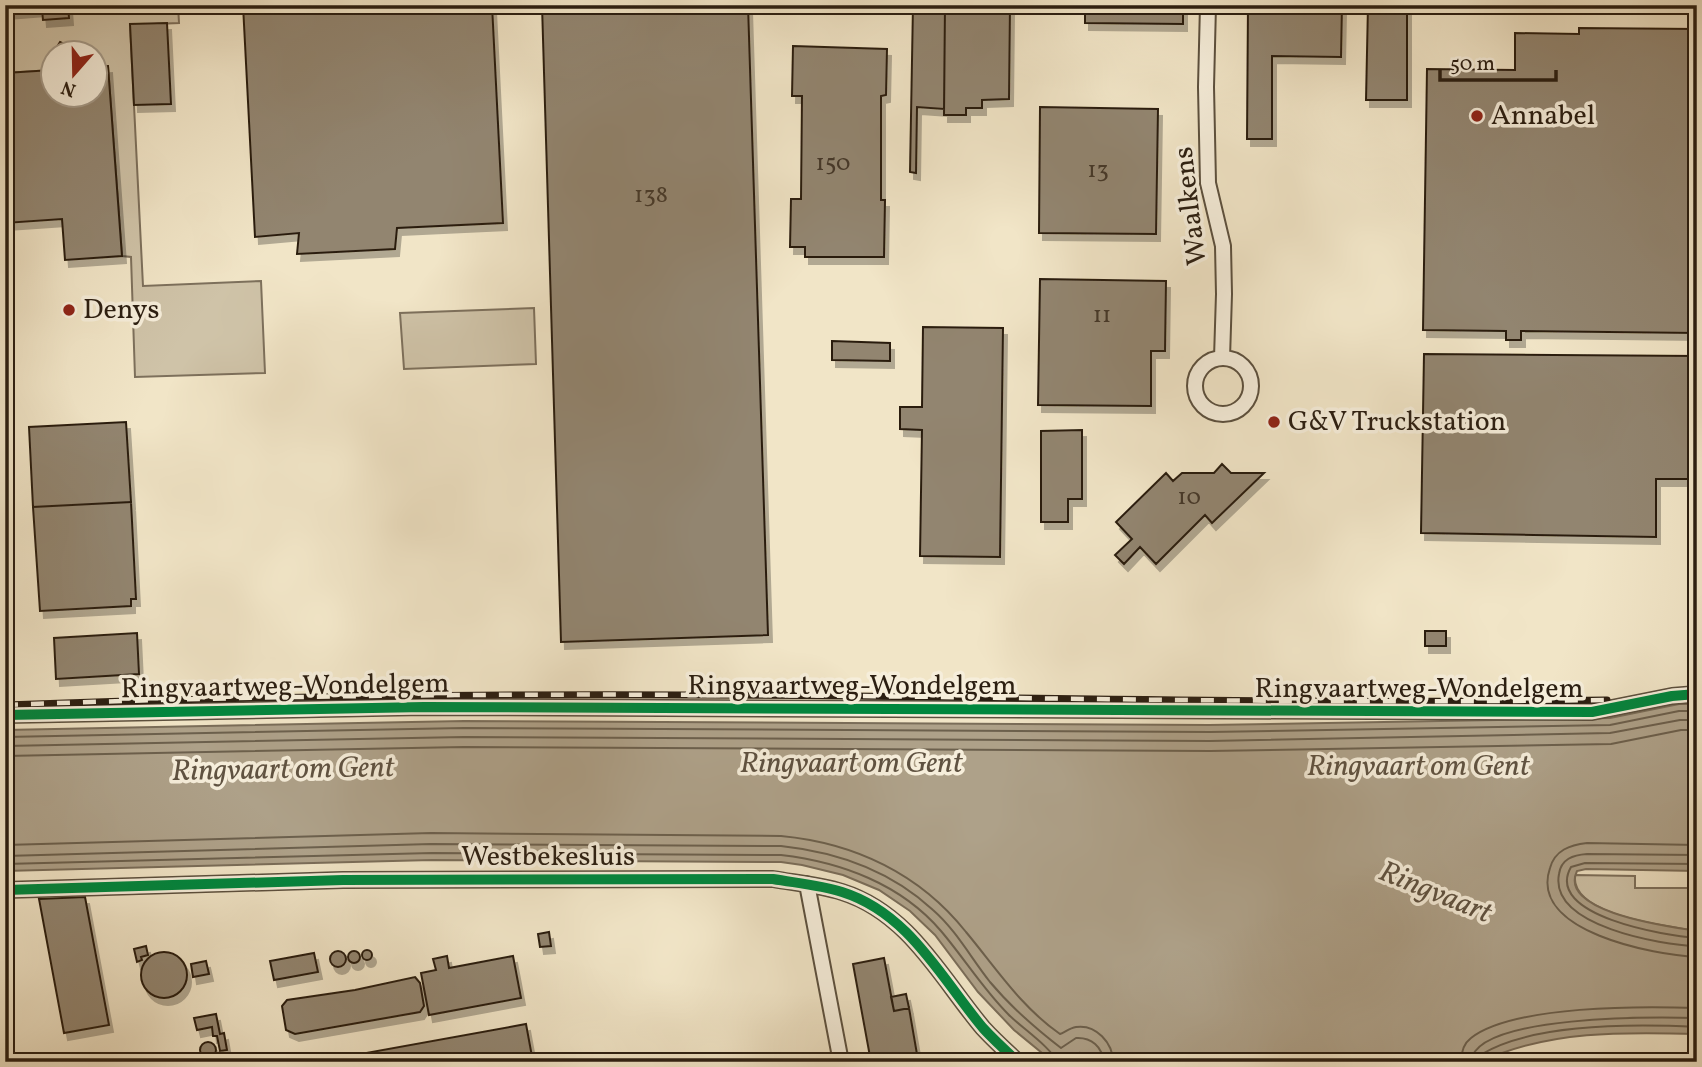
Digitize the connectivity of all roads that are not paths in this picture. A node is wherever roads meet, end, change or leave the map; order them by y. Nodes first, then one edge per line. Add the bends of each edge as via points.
1 (1208, 5) edge
2 (1222, 358) junction
3 (1697, 694) edge
4 (5, 715) edge
5 (807, 884) junction
6 (5, 890) edge
7 (841, 1062) edge
8 (1018, 1062) edge

1 - 2 street, Waalkens via 1208,183 1223,246
2 - 2 street via 1201,368 1194,386 1200,404 1226,415 1242,407 1251,382 1235,360
3 - 4 street, Ringvaartweg-Wondelgem via 1592,712 424,707
5 - 6 street, Westbekesluis via 773,879 343,880
5 - 7 street
5 - 8 street, Westbekesluis via 843,892 902,927 984,1029

